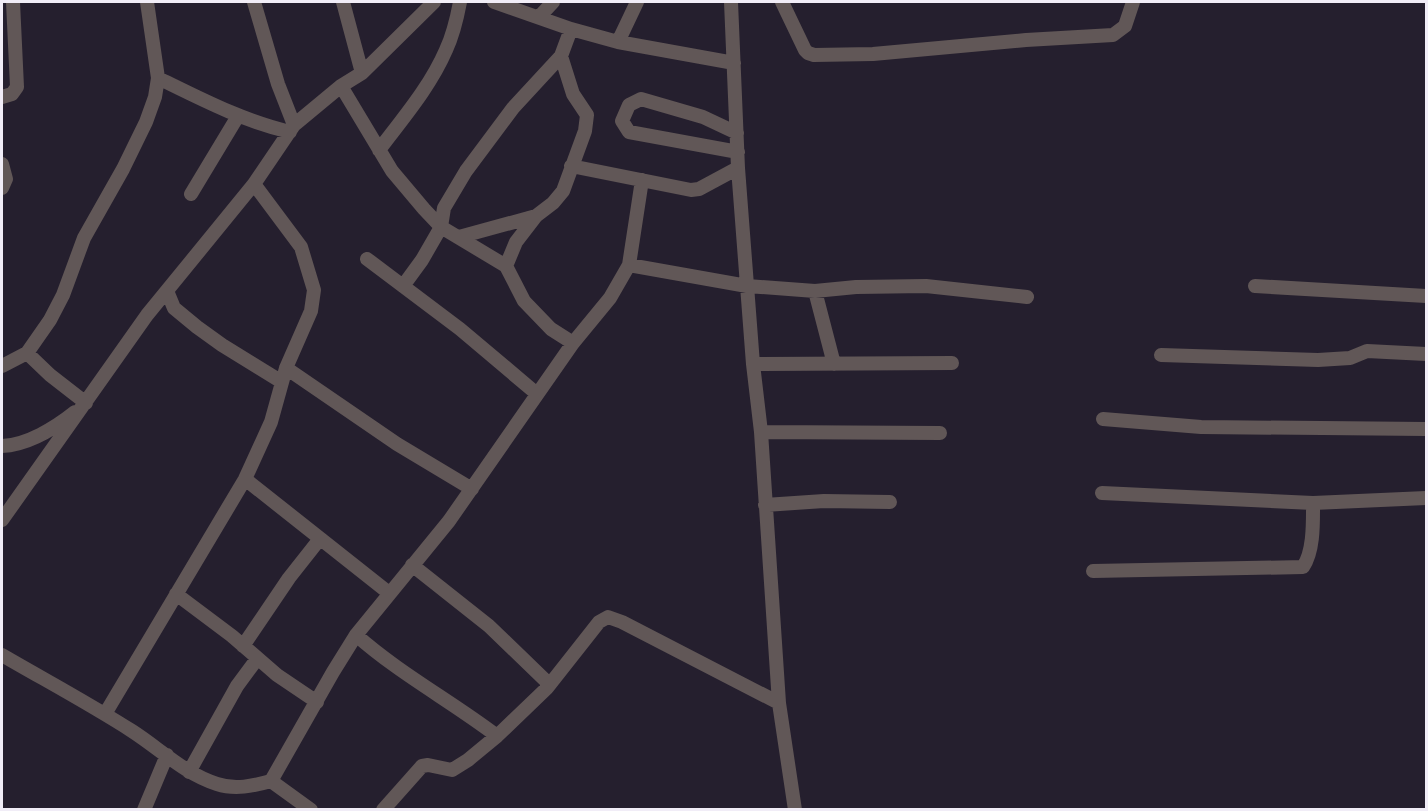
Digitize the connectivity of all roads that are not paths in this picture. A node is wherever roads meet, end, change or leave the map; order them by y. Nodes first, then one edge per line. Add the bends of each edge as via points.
1 (13, 2) edge
2 (147, 2) edge
3 (254, 2) edge
4 (343, 2) edge
5 (434, 2) edge
6 (460, 2) edge
7 (494, 2) edge
8 (553, 2) edge
9 (637, 2) edge
10 (731, 2) edge
11 (782, 2) edge
12 (1133, 2) edge
13 (540, 16) junction
14 (571, 29) junction
15 (618, 42) junction
16 (561, 56) junction
17 (734, 63) junction
18 (362, 73) junction
19 (158, 78) junction
20 (341, 86) junction
21 (2, 97) edge
22 (238, 116) junction
23 (292, 129) junction
24 (737, 133) junction
25 (379, 150) junction
26 (738, 152) junction
27 (2, 164) edge
28 (572, 166) junction
29 (738, 168) junction
30 (642, 180) junction
31 (254, 184) junction
32 (2, 188) edge
33 (191, 194) dead end
34 (536, 216) junction
35 (441, 227) junction
36 (459, 237) junction
37 (367, 259) dead end
38 (629, 265) junction
39 (506, 266) junction
40 (403, 286) junction
41 (747, 286) junction
42 (1255, 286) dead end
43 (167, 291) junction
44 (815, 291) junction
45 (1426, 296) edge
46 (1027, 297) dead end
47 (573, 343) junction
48 (27, 353) junction
49 (1426, 354) edge
50 (1161, 355) dead end
51 (952, 363) dead end
52 (753, 364) junction
53 (834, 364) junction
54 (2, 366) edge
55 (284, 375) junction
56 (537, 394) junction
57 (86, 403) junction
58 (1103, 419) dead end
59 (1426, 429) edge
60 (761, 432) junction
61 (940, 433) dead end
62 (2, 446) edge
63 (245, 479) junction
64 (472, 489) junction
65 (1102, 493) dead end
66 (1426, 498) edge
67 (890, 502) dead end
68 (1313, 503) junction
69 (765, 505) junction
70 (2, 520) edge
71 (319, 540) junction
72 (412, 565) junction
73 (1093, 571) dead end
74 (176, 594) junction
75 (389, 594) junction
76 (356, 635) junction
77 (243, 646) junction
78 (2, 655) edge
79 (257, 659) junction
80 (547, 685) junction
81 (316, 702) junction
82 (779, 704) junction
83 (105, 714) junction
84 (497, 736) junction
85 (167, 755) junction
86 (189, 772) junction
87 (271, 781) junction
88 (144, 810) edge
89 (311, 810) edge
90 (383, 810) edge
91 (795, 810) edge

1 - 21 street via 17,87 12,94
2 - 19 street
3 - 23 street
4 - 18 street
5 - 18 street
6 - 25 street via 439,65
7 - 13 street
8 - 13 street
9 - 15 street
10 - 17 street
11 - 12 street via 805,50 814,55 1113,35 1125,26
13 - 14 street
14 - 15 street
14 - 16 street
15 - 17 street
16 - 28 street via 573,94 587,115
16 - 35 street via 513,108 466,171 444,208
17 - 24 street
18 - 20 street
19 - 22 street
19 - 48 street via 146,122 84,238 63,295
20 - 23 street
20 - 25 street
22 - 23 street via 262,126
22 - 33 street
23 - 31 street
24 - 26 street
24 - 26 street via 703,117 642,99 629,105 622,121 628,132
25 - 35 street via 408,191
26 - 29 street
27 - 32 street via 6,179
28 - 30 street
28 - 34 street via 563,191
29 - 30 street via 695,190
29 - 41 street
30 - 38 street
31 - 43 street
31 - 55 street via 301,247 314,290 311,310
34 - 36 street
34 - 39 street via 516,242
35 - 36 street
35 - 40 street
36 - 39 street
37 - 40 street
38 - 41 street
38 - 47 street via 610,298
39 - 47 street via 524,301 551,329
40 - 56 street
41 - 44 street
41 - 52 street
42 - 45 street
43 - 55 street via 174,308 222,345
43 - 57 street
44 - 46 street via 926,286
44 - 53 street
47 - 56 street
48 - 54 street
48 - 57 street
49 - 50 street via 1367,351 1350,358 1318,360
51 - 53 street
52 - 53 street
52 - 60 street
55 - 63 street via 271,422
55 - 64 street
56 - 64 street
57 - 62 street via 36,436
57 - 70 street
58 - 59 street via 1211,428
60 - 61 street
60 - 69 street
63 - 71 street
63 - 74 street
64 - 72 street
65 - 68 street
66 - 68 street
67 - 69 street
68 - 73 street via 1310,548 1303,567
69 - 82 street
71 - 75 street
71 - 77 street
72 - 75 street
72 - 80 street via 489,626
74 - 77 street
74 - 83 street
75 - 76 street
76 - 81 street
76 - 84 street via 394,667
77 - 79 street
78 - 83 street
79 - 81 street
79 - 86 street via 237,686
80 - 82 street via 599,622 608,617
80 - 84 street
81 - 87 street
82 - 91 street
83 - 85 street
84 - 90 street via 452,770 428,765 418,769
85 - 86 street
85 - 88 street
86 - 87 street via 218,785 238,788
87 - 89 street

